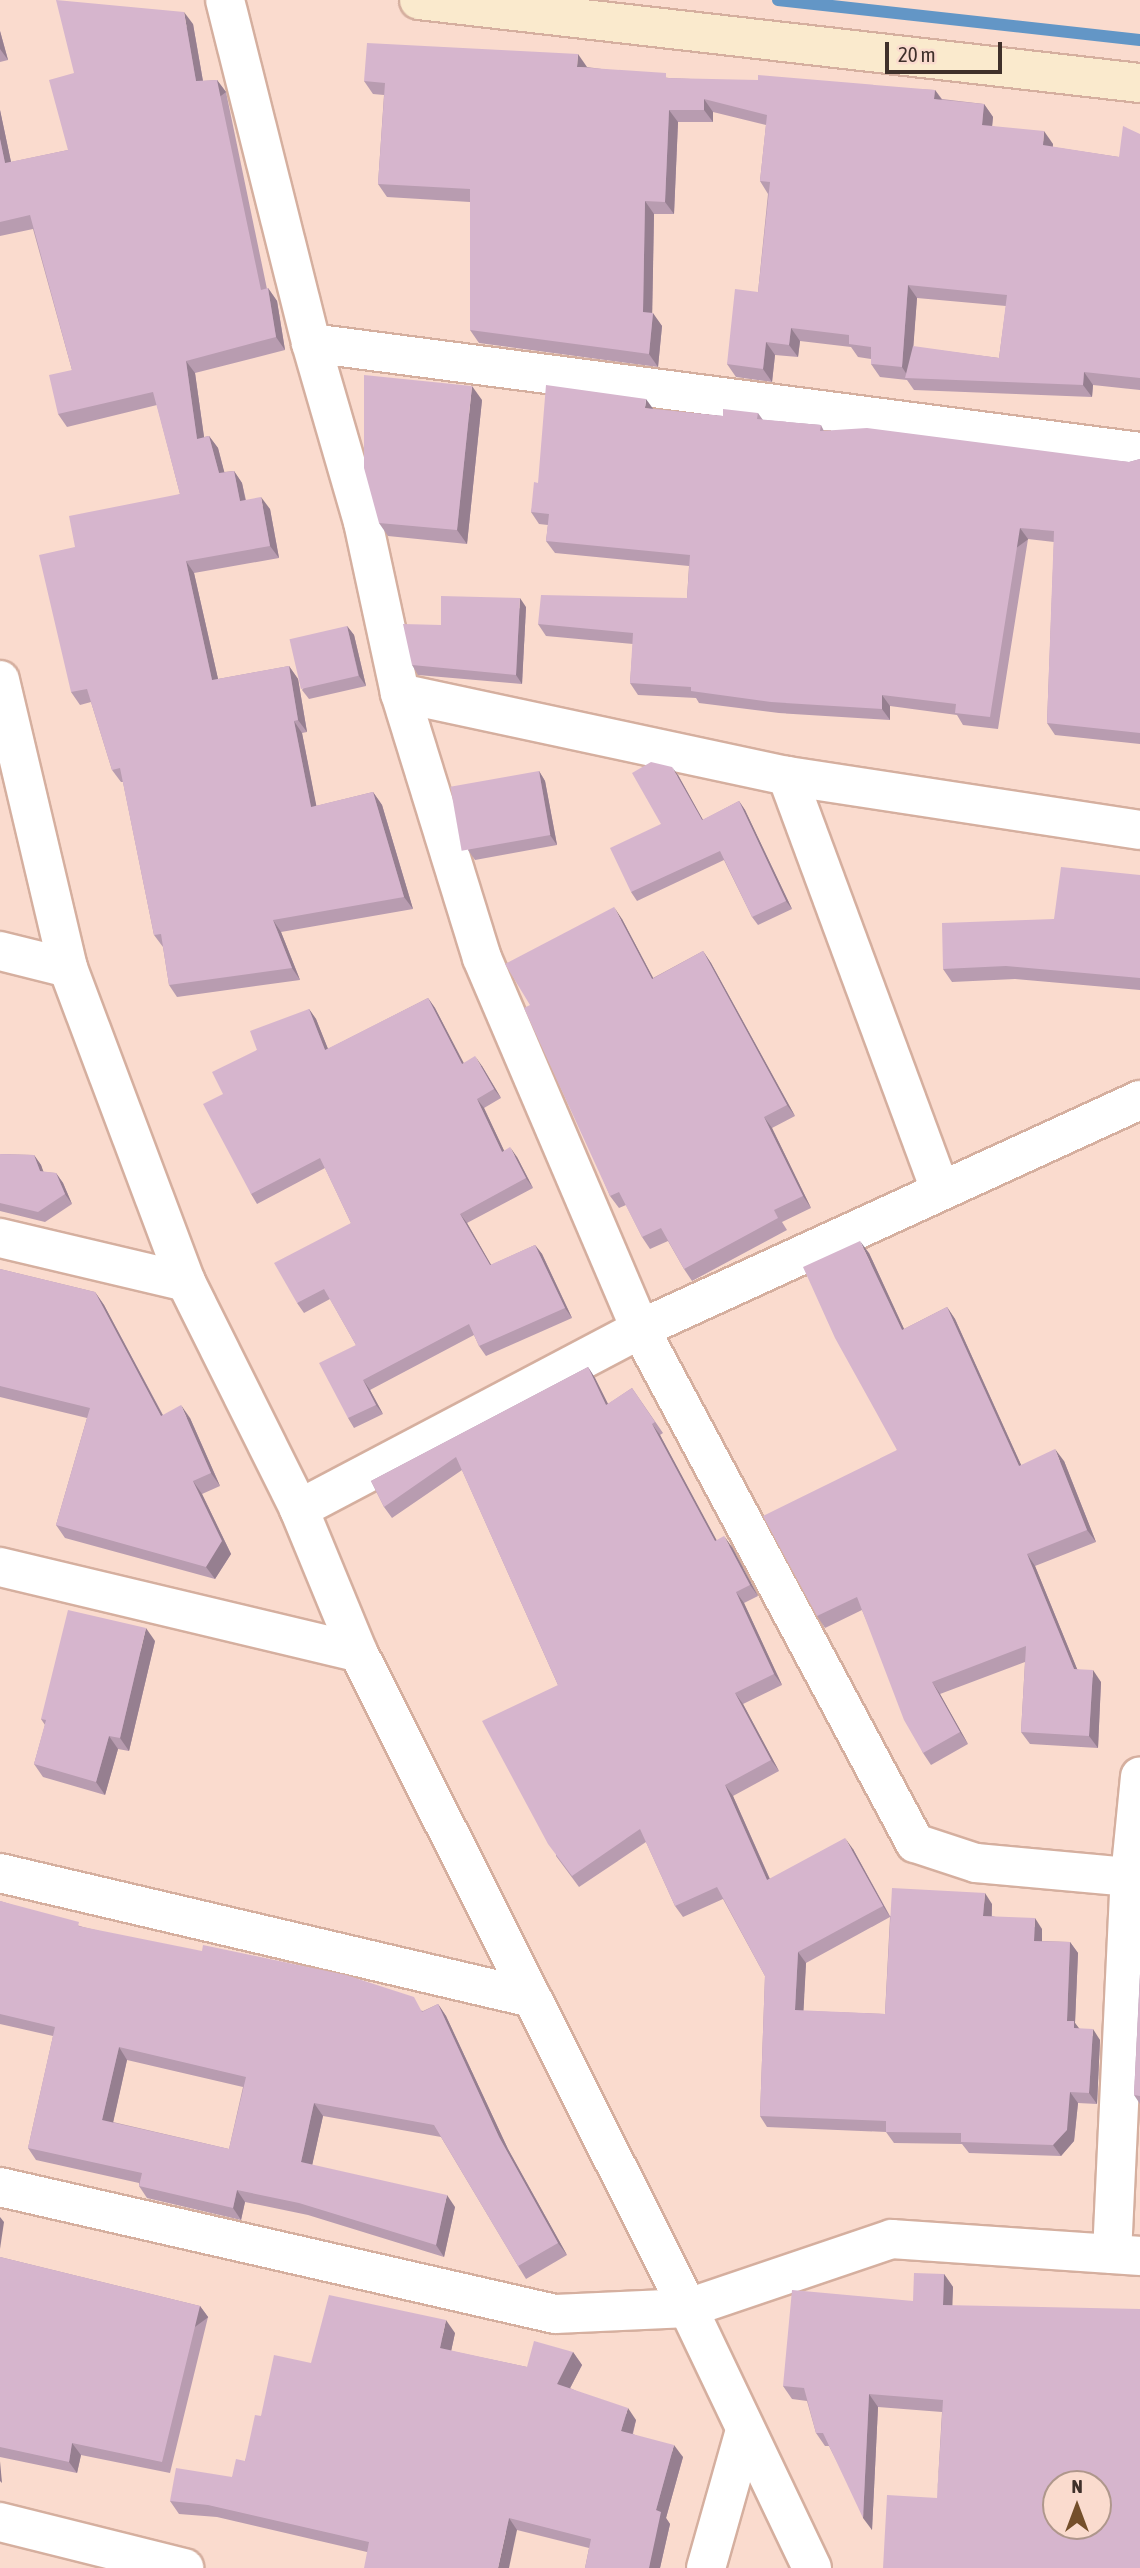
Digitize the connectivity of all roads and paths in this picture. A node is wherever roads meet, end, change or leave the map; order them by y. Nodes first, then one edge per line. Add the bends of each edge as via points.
1 (225, 0) edge
2 (419, 0) edge
3 (1140, 83) edge
4 (311, 343) junction
5 (1140, 452) edge
6 (0, 680) edge
7 (400, 693) junction
8 (786, 776) junction
9 (1140, 830) edge
10 (0, 951) edge
11 (68, 968) junction
12 (1140, 1100) edge
13 (940, 1190) junction
14 (0, 1238) edge
15 (186, 1282) junction
16 (640, 1329) junction
17 (299, 1509) junction
18 (0, 1567) edge
19 (358, 1652) junction
20 (1140, 1776) edge
21 (0, 1873) edge
22 (1130, 1877) junction
23 (532, 1998) junction
24 (0, 2187) edge
25 (1126, 2255) edge
26 (688, 2308) junction
27 (746, 2430) junction
28 (0, 2522) edge
29 (184, 2568) edge
30 (706, 2568) edge
31 (811, 2568) edge

1 - 4 street
2 - 3 street
4 - 5 street
4 - 7 street via 363,522
6 - 11 street
7 - 8 street
7 - 16 street via 482,958
8 - 9 street
8 - 13 street
10 - 11 street
11 - 15 street via 111,1094
12 - 13 street
13 - 16 street
14 - 15 street
15 - 17 street
16 - 17 street
16 - 22 street via 915,1843 976,1863
17 - 19 street
18 - 19 street
19 - 23 street
20 - 22 street
21 - 23 street
22 - 25 street
23 - 26 street
24 - 26 street via 555,2314
25 - 26 street via 892,2239
26 - 27 street
27 - 30 street
27 - 31 street
28 - 29 street

